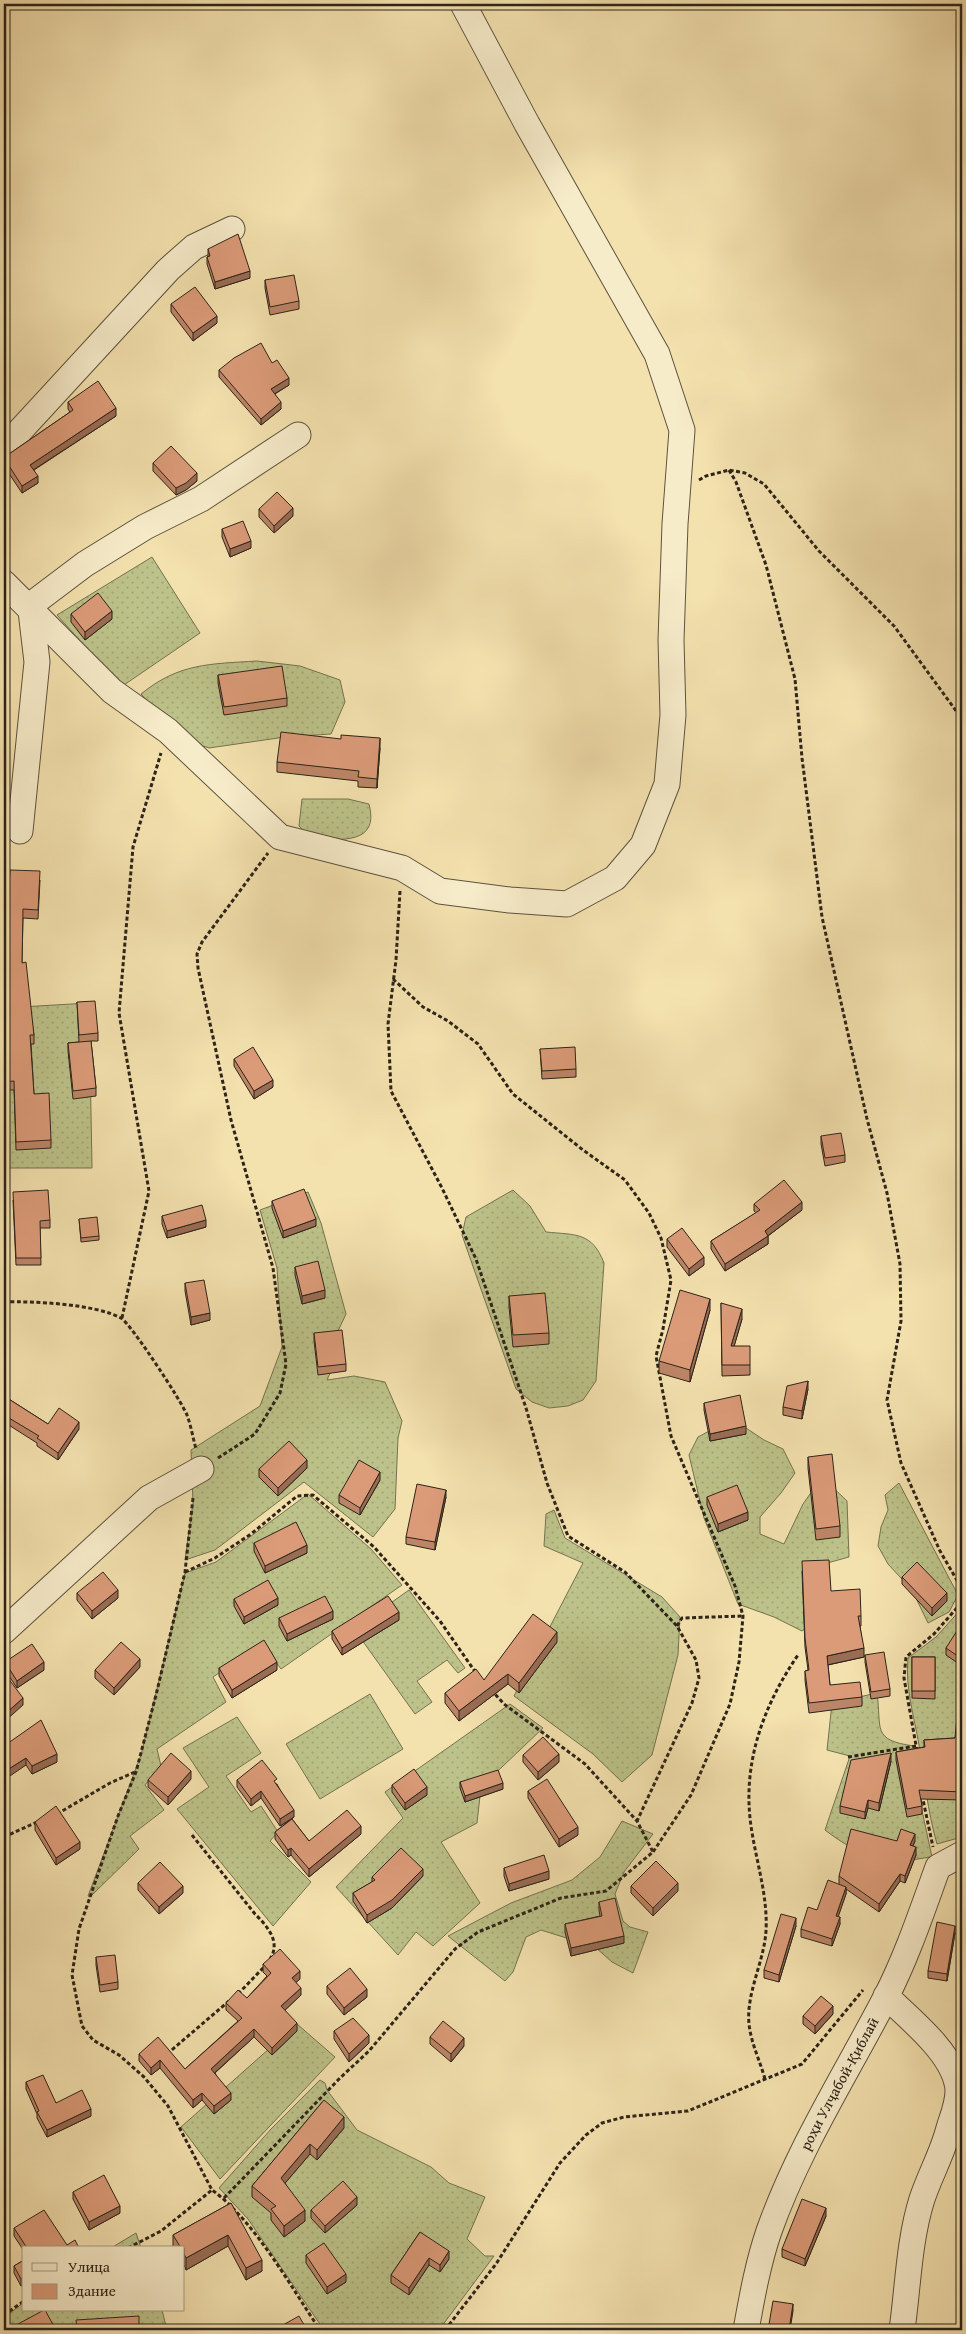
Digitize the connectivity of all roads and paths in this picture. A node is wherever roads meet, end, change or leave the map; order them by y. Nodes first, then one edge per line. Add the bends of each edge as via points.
1 (463, 4) edge
2 (232, 229) dead end
3 (298, 435) dead end
4 (4, 448) edge
5 (729, 470) junction
6 (677, 494) junction
7 (4, 583) edge
8 (31, 611) junction
9 (962, 719) edge
10 (168, 731) junction
11 (20, 831) dead end
12 (280, 837) junction
13 (402, 868) junction
14 (392, 979) junction
15 (4, 1302) edge
16 (122, 1318) junction
17 (201, 1469) junction
18 (185, 1572) junction
19 (962, 1589) edge
20 (962, 1602) edge
21 (743, 1616) junction
22 (677, 1626) junction
23 (4, 1631) edge
24 (798, 1655) dead end
25 (477, 1674) edge
26 (490, 1689) edge
27 (916, 1746) junction
28 (917, 1755) edge
29 (848, 1757) dead end
30 (136, 1772) junction
31 (922, 1790) edge
32 (48, 1818) edge
33 (637, 1821) junction
34 (39, 1822) edge
35 (192, 1835) dead end
36 (4, 1837) edge
37 (653, 1852) junction
38 (962, 1854) edge
39 (938, 1867) junction
40 (875, 1992) junction
41 (164, 2057) edge
42 (151, 2070) edge
43 (144, 2077) junction
44 (765, 2079) junction
45 (960, 2096) edge
46 (212, 2190) junction
47 (224, 2198) junction
48 (132, 2246) edge
49 (22, 2302) edge
50 (4, 2315) edge
51 (320, 2330) edge
52 (445, 2330) edge
53 (746, 2330) edge
54 (902, 2330) edge

1 - 6 street via 657,354 682,430
2 - 4 street via 194,247 168,270
3 - 8 street via 202,499 85,564 36,601
5 - 6 path via 706,476
5 - 9 path via 745,473 764,484 820,551 894,626
5 - 19 path via 766,565 795,680 822,917 887,1194 900,1264 901,1321 887,1400 901,1463 940,1550
6 - 13 street via 671,640 673,715 667,784 644,845 615,878 567,904 440,891
7 - 8 street
8 - 10 street via 112,691
8 - 11 street via 37,662
10 - 12 street
10 - 16 path via 133,847 119,1013 149,1191
12 - 13 street
12 - 17 path via 202,942 197,954 231,1120 273,1268 286,1364 280,1393 255,1434
13 - 14 path
14 - 21 path via 423,1007 478,1044 513,1094 625,1180 649,1213 661,1238 671,1280 656,1356 671,1436 736,1586
14 - 22 path via 388,1024 390,1091 476,1259 526,1408 547,1483 568,1536 625,1572
15 - 16 path via 27,1301 93,1309
16 - 17 path via 152,1357 187,1415
17 - 18 path via 192,1502
17 - 23 street via 149,1498
18 - 25 path via 215,1558 251,1534 297,1496 313,1494 374,1547 440,1621
18 - 30 path
20 - 27 path via 934,1634 906,1657 904,1678
21 - 22 path via 682,1618
21 - 37 path via 739,1662 730,1704 690,1795
22 - 33 path via 696,1660 698,1678 692,1703
24 - 44 path via 769,1706 750,1768 748,1802 764,1891 766,1931 751,1999 749,2024
26 - 33 path via 504,1704 585,1764
27 - 28 path
27 - 29 path
30 - 32 path
30 - 43 path via 79,1929 72,1975 82,2026 93,2040 120,2055
31 - 39 path
33 - 37 path
34 - 36 path
35 - 41 path via 267,1926 275,1944 274,1952 241,1991
37 - 47 path via 606,1891 552,1901 478,1932 455,1949 369,2051
38 - 39 street
39 - 40 street, роҳи Улҷабой-Қиблаӣ via 916,1929
40 - 44 path via 802,2064
40 - 45 street via 947,2061
40 - 53 street, роҳи Улҷабой-Қиблаӣ via 769,2230
42 - 43 path
43 - 46 path via 168,2106
44 - 52 path via 688,2111 624,2117 602,2123 594,2129 560,2162 496,2264
45 - 54 street via 922,2199
46 - 47 path
46 - 48 path via 161,2231
47 - 51 path via 255,2235
49 - 50 path

